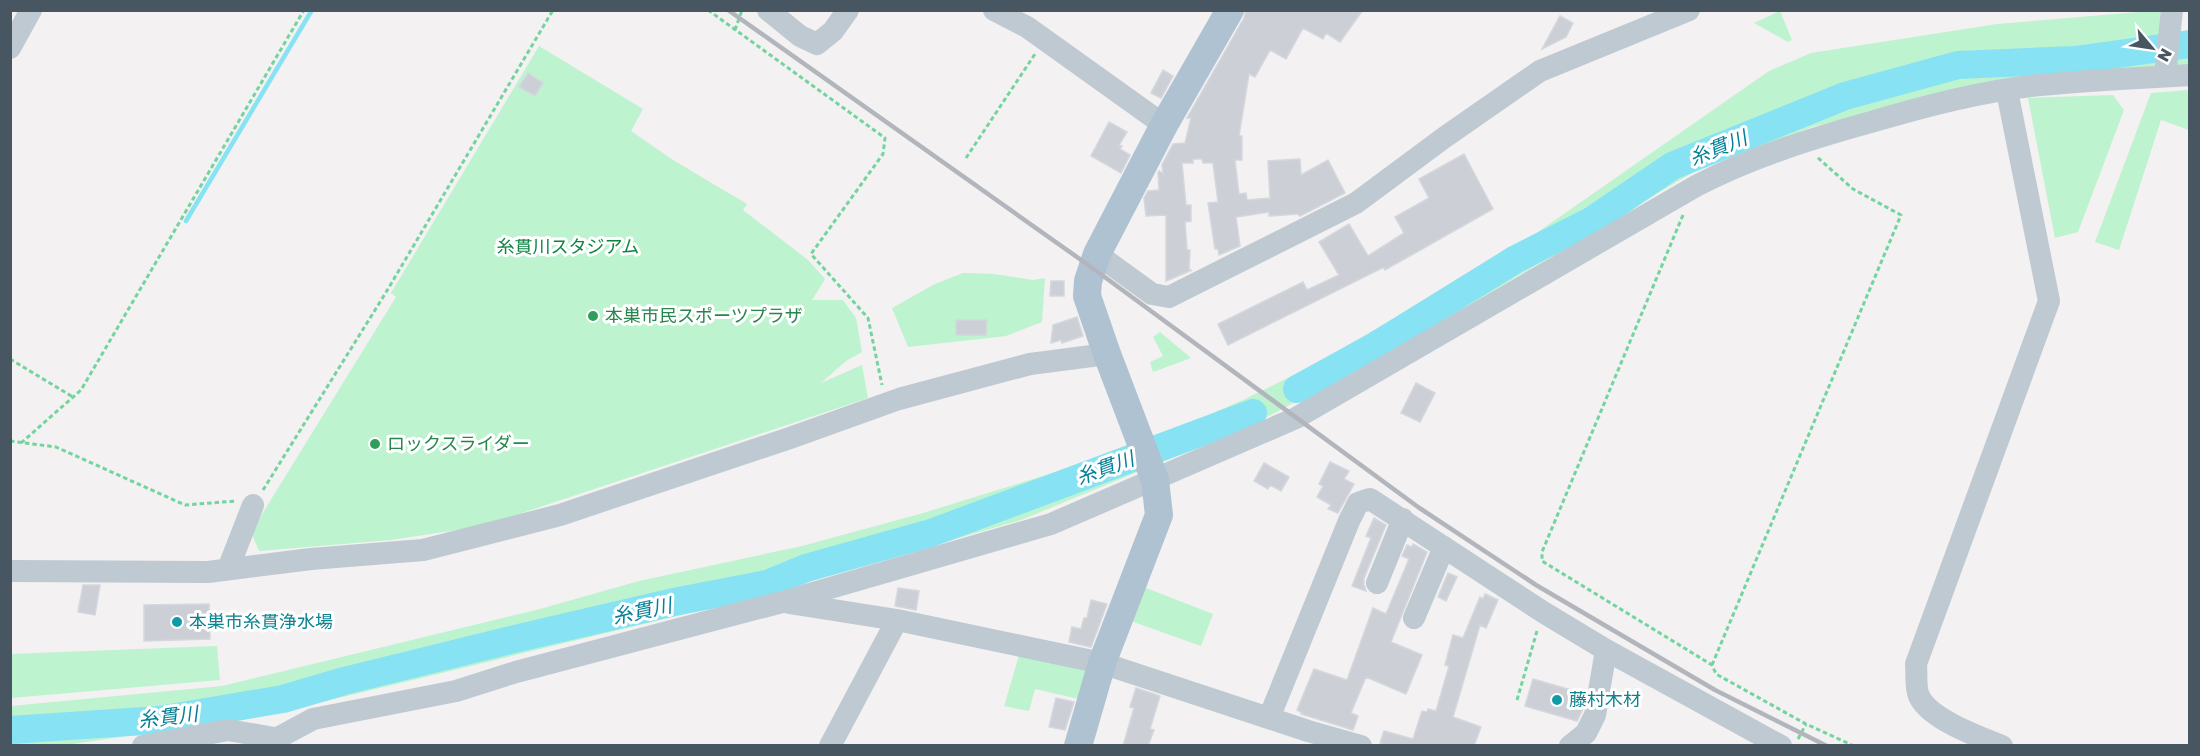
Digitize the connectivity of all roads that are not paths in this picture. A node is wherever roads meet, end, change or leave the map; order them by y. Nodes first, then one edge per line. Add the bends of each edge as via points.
1 (31, 10) edge
2 (768, 10) edge
3 (848, 10) edge
4 (994, 10) edge
5 (1230, 10) edge
6 (1689, 10) edge
7 (2172, 10) edge
8 (10, 48) edge
9 (2166, 68) junction
10 (2190, 75) edge
11 (2007, 91) junction
12 (1164, 125) junction
13 (1097, 254) junction
14 (1107, 354) junction
15 (1152, 475) junction
16 (253, 506) road end
17 (1402, 519) junction
18 (1444, 547) junction
19 (228, 569) junction
20 (10, 571) edge
21 (1377, 583) dead end
22 (782, 602) junction
23 (1414, 618) dead end
24 (897, 620) junction
25 (1606, 650) junction
26 (1102, 663) junction
27 (1269, 718) junction
28 (269, 742) edge
29 (143, 746) edge
30 (830, 746) edge
31 (1078, 746) edge
32 (1361, 746) edge
33 (1570, 746) edge
34 (1781, 746) edge
35 (2002, 746) edge

1 - 8 street
2 - 3 street via 800,36 817,44 833,31
4 - 12 street via 1027,27
5 - 12 main road
6 - 13 street via 1540,71 1356,203 1169,297 1152,294
7 - 9 street
9 - 10 street
9 - 11 street
11 - 15 street via 1935,103 1754,158 1696,186 1296,418
11 - 35 street via 2049,301 1916,664 1918,696 1934,714
12 - 13 main road
13 - 14 main road via 1087,296
14 - 15 main road
14 - 19 street via 1030,364 886,403 582,508 423,550
15 - 22 street via 1051,524
15 - 26 main road via 1159,515
16 - 19 street
17 - 18 street
17 - 21 street
17 - 27 street via 1370,499 1358,502
18 - 23 street
18 - 25 street
19 - 20 street
22 - 24 street
22 - 28 street via 456,691 313,719
24 - 26 street
24 - 30 street
25 - 33 street via 1595,715 1586,733
25 - 34 street
26 - 27 street
26 - 31 main road
27 - 32 street
28 - 29 street via 228,730

